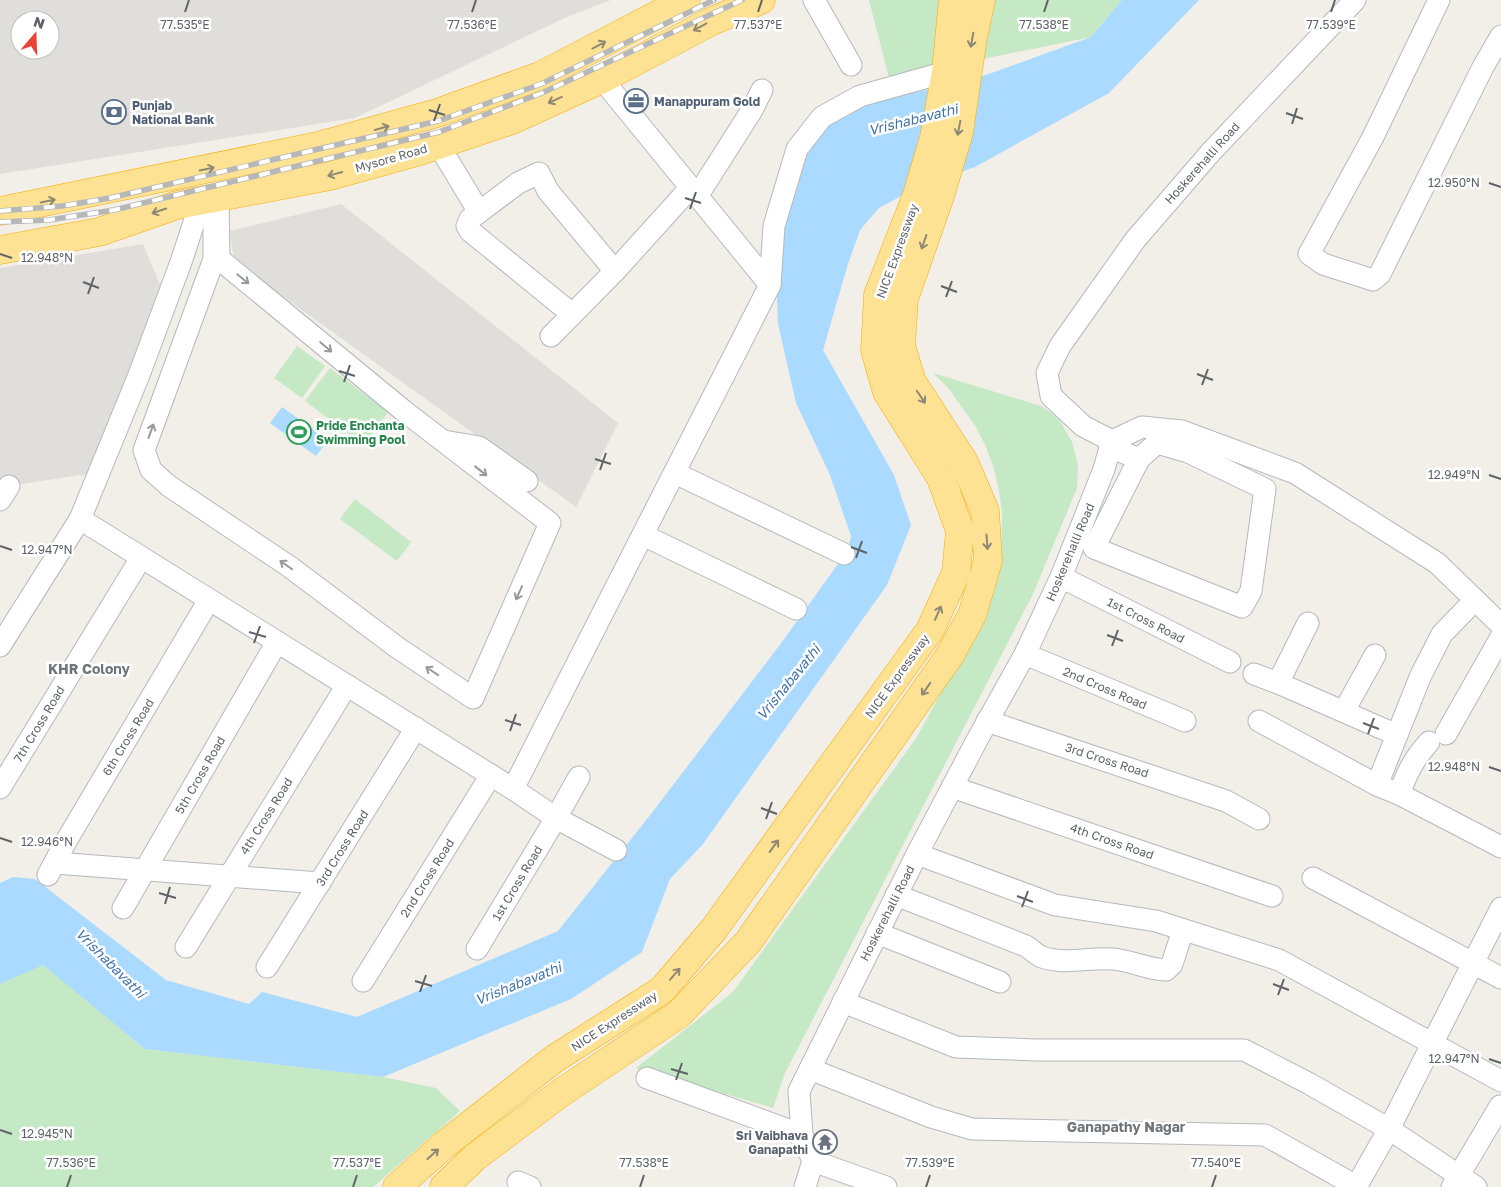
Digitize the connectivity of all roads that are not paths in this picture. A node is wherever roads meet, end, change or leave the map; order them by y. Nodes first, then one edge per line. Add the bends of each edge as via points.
1 (686, 0) edge
2 (761, 0) edge
3 (814, 0) edge
4 (953, 0) edge
5 (981, 0) edge
6 (1355, 0) edge
7 (1439, 0) edge
8 (1501, 36) edge
9 (851, 65) dead end
10 (602, 79) junction
11 (952, 79) junction
12 (762, 90) dead end
13 (438, 144) junction
14 (694, 191) junction
15 (929, 196) junction
16 (211, 198) junction
17 (0, 211) edge
18 (479, 212) junction
19 (0, 250) edge
20 (615, 271) junction
21 (770, 285) junction
22 (572, 314) junction
23 (551, 336) dead end
24 (442, 440) junction
25 (1111, 444) junction
26 (1139, 459) junction
27 (675, 472) junction
28 (527, 481) dead end
29 (80, 518) junction
30 (642, 535) junction
31 (844, 554) dead end
32 (141, 558) junction
33 (1061, 577) junction
34 (309, 582) junction
35 (209, 600) junction
36 (1475, 600) junction
37 (796, 609) dead end
38 (1308, 622) dead end
39 (1501, 625) edge
40 (357, 630) dead end
41 (1501, 637) edge
42 (278, 642) junction
43 (0, 646) edge
44 (1024, 654) junction
45 (1375, 655) dead end
46 (1230, 662) dead end
47 (1254, 674) dead end
48 (1278, 683) junction
49 (346, 685) junction
50 (1344, 711) junction
51 (987, 721) junction
52 (1185, 721) dead end
53 (1259, 721) dead end
54 (416, 728) junction
55 (1397, 735) junction
56 (491, 775) junction
57 (579, 777) dead end
58 (1377, 785) junction
59 (952, 787) junction
60 (0, 788) edge
61 (513, 789) junction
62 (1399, 794) junction
63 (556, 818) junction
64 (1259, 820) dead end
65 (65, 843) junction
66 (1501, 847) edge
67 (616, 850) dead end
68 (917, 854) junction
69 (88, 856) dead end
70 (144, 870) junction
71 (230, 876) junction
72 (1313, 878) dead end
73 (320, 883) junction
74 (896, 895) junction
75 (1272, 896) dead end
76 (122, 908) dead end
77 (1501, 908) edge
78 (1183, 930) junction
79 (877, 933) junction
80 (186, 947) dead end
81 (477, 949) dead end
82 (1473, 963) junction
83 (268, 967) dead end
84 (1501, 978) edge
85 (363, 982) dead end
86 (1000, 982) dead end
87 (843, 1002) junction
88 (1432, 1045) junction
89 (810, 1069) junction
90 (648, 1078) dead end
91 (1501, 1081) edge
92 (1500, 1106) edge
93 (1389, 1129) junction
94 (802, 1135) junction
95 (813, 1161) junction
96 (1462, 1183) edge
97 (397, 1187) edge
98 (444, 1187) edge
99 (805, 1187) edge
100 (886, 1187) edge
101 (1356, 1187) edge

17 -> 1 highway via 318,146 437,113 540,76
2 -> 10 highway, Mysore Road via 710,22
3 - 9 street
4 - 11 highway, NICE Expressway
5 -> 11 highway, NICE Expressway via 972,37
6 - 25 street, Hoskerehalli Road via 1211,152 1141,233 1060,346 1047,373 1051,396 1083,426
7 - 8 street via 1373,137 1309,254 1323,264 1373,280 1380,274
10 -> 13 highway, Mysore Road via 512,120
10 - 14 street
11 - 15 highway, NICE Expressway via 934,138
11 - 21 street via 860,96 822,117 797,149 774,226
12 - 14 street via 752,110
13 -> 16 highway, Mysore Road via 330,176
13 - 18 street
14 - 20 street
14 - 21 street
97 -> 15 highway, NICE Expressway via 444,1145 554,1059 662,990 714,930 930,630 956,573 960,531 941,478 888,392 874,350 878,296
15 -> 98 highway, NICE Expressway via 904,299 901,346 912,382 964,462 985,511 988,561 972,615 950,655 748,942 679,1014 562,1092 474,1158
16 -> 19 highway, Mysore Road via 177,205 99,232
16 -> 24 street via 219,259
16 - 29 street via 181,262
34 -> 16 street via 169,486 152,470 144,450 214,259
18 - 20 street via 518,183 539,173 548,191
18 - 22 street via 470,219 467,226 470,231
20 - 22 street
21 - 27 street
22 - 23 street
24 - 28 street via 479,447
24 -> 34 street via 550,524 473,698
25 - 26 street
25 - 33 street, Hoskerehalli Road
25 - 36 street via 1142,427 1182,431 1295,473 1437,563
26 - 26 street via 1094,548 1242,607 1250,591 1265,489 1188,452 1157,443
27 - 30 street
27 - 31 street
29 - 32 street
29 - 43 street
30 - 37 street
30 - 61 street
32 - 35 street
32 - 60 street, 7th Cross Road
33 - 44 street, Hoskerehalli Road
33 - 46 street, 1st Cross Road
34 - 40 street via 312,600
35 - 42 street
35 - 65 street, 6th Cross Road
36 - 39 street
36 - 55 street via 1442,634
38 - 48 street
41 - 62 street via 1437,738 1415,757
42 - 49 street
42 - 70 street, 5th Cross Road
44 - 51 street, Hoskerehalli Road
44 - 52 street, 2nd Cross Road
45 - 50 street
47 - 48 street
48 - 50 street
49 - 54 street
49 - 71 street, 4th Cross Road
50 - 55 street
51 - 59 street, Hoskerehalli Road
51 - 64 street, 3rd Cross Road via 1226,801
53 - 58 street
54 - 56 street
54 - 73 street, 3rd Cross Road
55 - 58 street
56 - 61 street
56 - 85 street, 2nd Cross Road
57 - 63 street, 1st Cross Road
58 - 62 street
59 - 68 street, Hoskerehalli Road
59 - 75 street, 4th Cross Road
61 - 63 street
62 - 66 street
63 - 67 street
63 - 81 street, 1st Cross Road
65 - 69 street
65 - 70 street, 6th Cross Road via 51,869
68 - 74 street, Hoskerehalli Road
68 - 78 street via 1054,905 1156,921
70 - 71 street
70 - 76 street, 5th Cross Road
71 - 73 street
71 - 80 street, 4th Cross Road
72 - 82 street
73 - 83 street, 3rd Cross Road
74 - 78 street via 1026,946 1041,957 1058,960 1120,960 1166,970 1172,964
74 - 79 street, Hoskerehalli Road
77 - 82 street
78 - 88 street via 1279,960
79 - 86 street
79 - 87 street, Hoskerehalli Road
82 - 84 street
82 - 88 street
87 - 89 street, Hoskerehalli Road
87 - 93 street via 956,1047 1244,1050
88 - 91 street
88 - 93 street
89 - 94 street, Hoskerehalli Road via 799,1091
89 - 101 street via 931,1117 972,1129 1265,1134
90 - 94 street
92 - 96 street
93 - 96 street
93 - 101 street
94 - 95 street, Hoskerehalli Road
95 - 99 street
95 - 100 street

